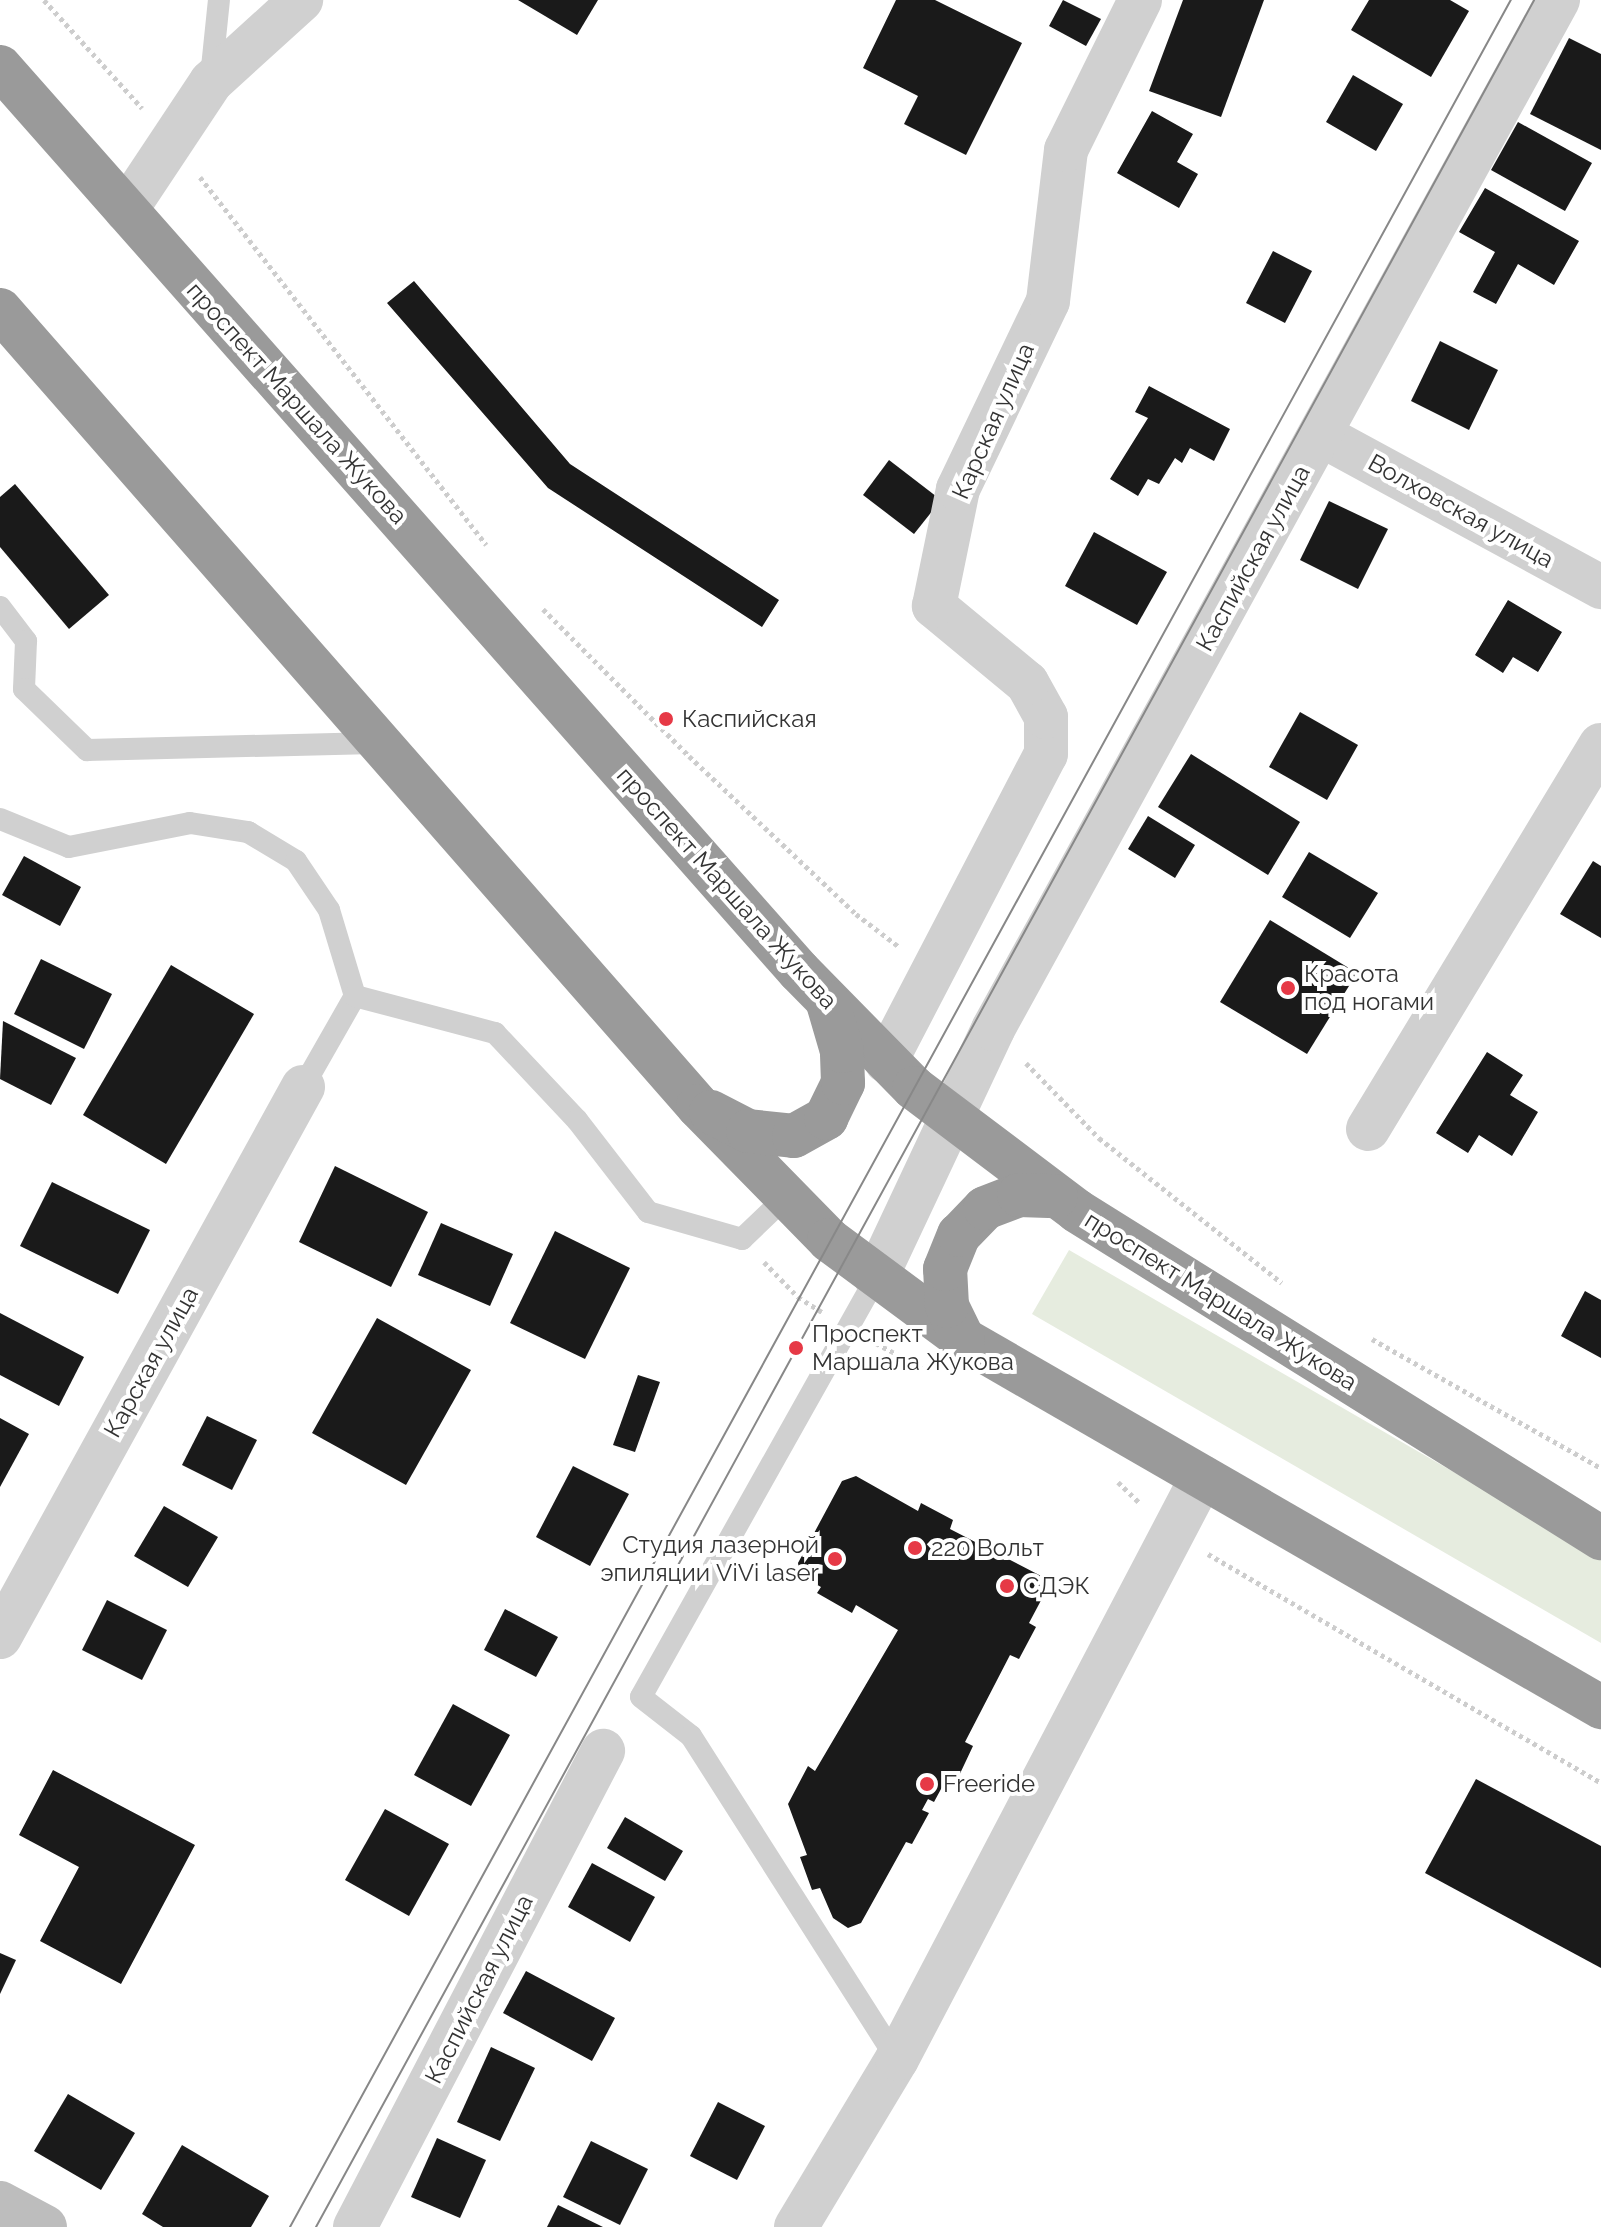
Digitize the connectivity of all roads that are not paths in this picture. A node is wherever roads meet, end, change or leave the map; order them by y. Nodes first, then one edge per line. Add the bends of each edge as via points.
1 (219, 0) edge
2 (301, 0) edge
3 (1140, 0) edge
4 (1558, 0) edge
5 (0, 67) edge
6 (211, 82) junction
7 (126, 210) junction
8 (0, 310) edge
9 (1321, 435) junction
10 (1601, 587) edge
11 (0, 607) edge
12 (375, 743) junction
13 (1601, 745) edge
14 (0, 819) edge
15 (355, 996) junction
16 (828, 1003) junction
17 (886, 1061) junction
18 (303, 1087) joint
19 (698, 1106) junction
20 (949, 1117) junction
21 (1368, 1129) dead end
22 (1056, 1196) junction
23 (786, 1197) junction
24 (876, 1278) junction
25 (963, 1339) junction
26 (1202, 1477) junction
27 (1601, 1538) edge
28 (0, 1637) edge
29 (1601, 1707) edge
30 (603, 1751) dead end
31 (897, 2059) junction
32 (0, 2203) edge
33 (45, 2227) edge
34 (355, 2227) edge
35 (796, 2227) edge

1 - 6 lane
2 - 6 street
3 - 17 street, Карская улица via 1066,150 1048,301 958,489 934,606 1027,683 1046,717 1046,754
4 - 9 street, Каспийская улица
5 - 7 highway, проспект Маршала Жукова
6 - 7 street
7 - 16 highway, проспект Маршала Жукова
8 - 12 highway
9 - 10 street, Волховская улица
9 - 20 street, Каспийская улица
11 - 12 lane via 26,641 24,689 87,750
12 - 19 highway
13 - 21 street
14 - 15 lane via 69,847 190,823 248,832 296,861 329,910
15 - 18 lane
15 - 23 lane via 495,1033 577,1120 648,1212 742,1239
16 - 17 highway, проспект Маршала Жукова
16 - 19 highway via 842,1051 843,1083 826,1118 794,1136 748,1131
17 - 20 highway, проспект Маршала Жукова
18 - 28 street, Карская улица
19 - 23 highway
20 - 22 highway, проспект Маршала Жукова
20 - 24 street, Каспийская улица
22 - 25 highway via 1019,1195 985,1208 959,1235 945,1281 947,1306
22 - 27 highway, проспект Маршала Жукова
23 - 24 highway
24 - 25 highway
24 - 31 lane via 641,1697 691,1736
25 - 26 highway
26 - 29 highway
26 - 31 street
30 - 34 street, Каспийская улица
31 - 35 street
32 - 33 street

